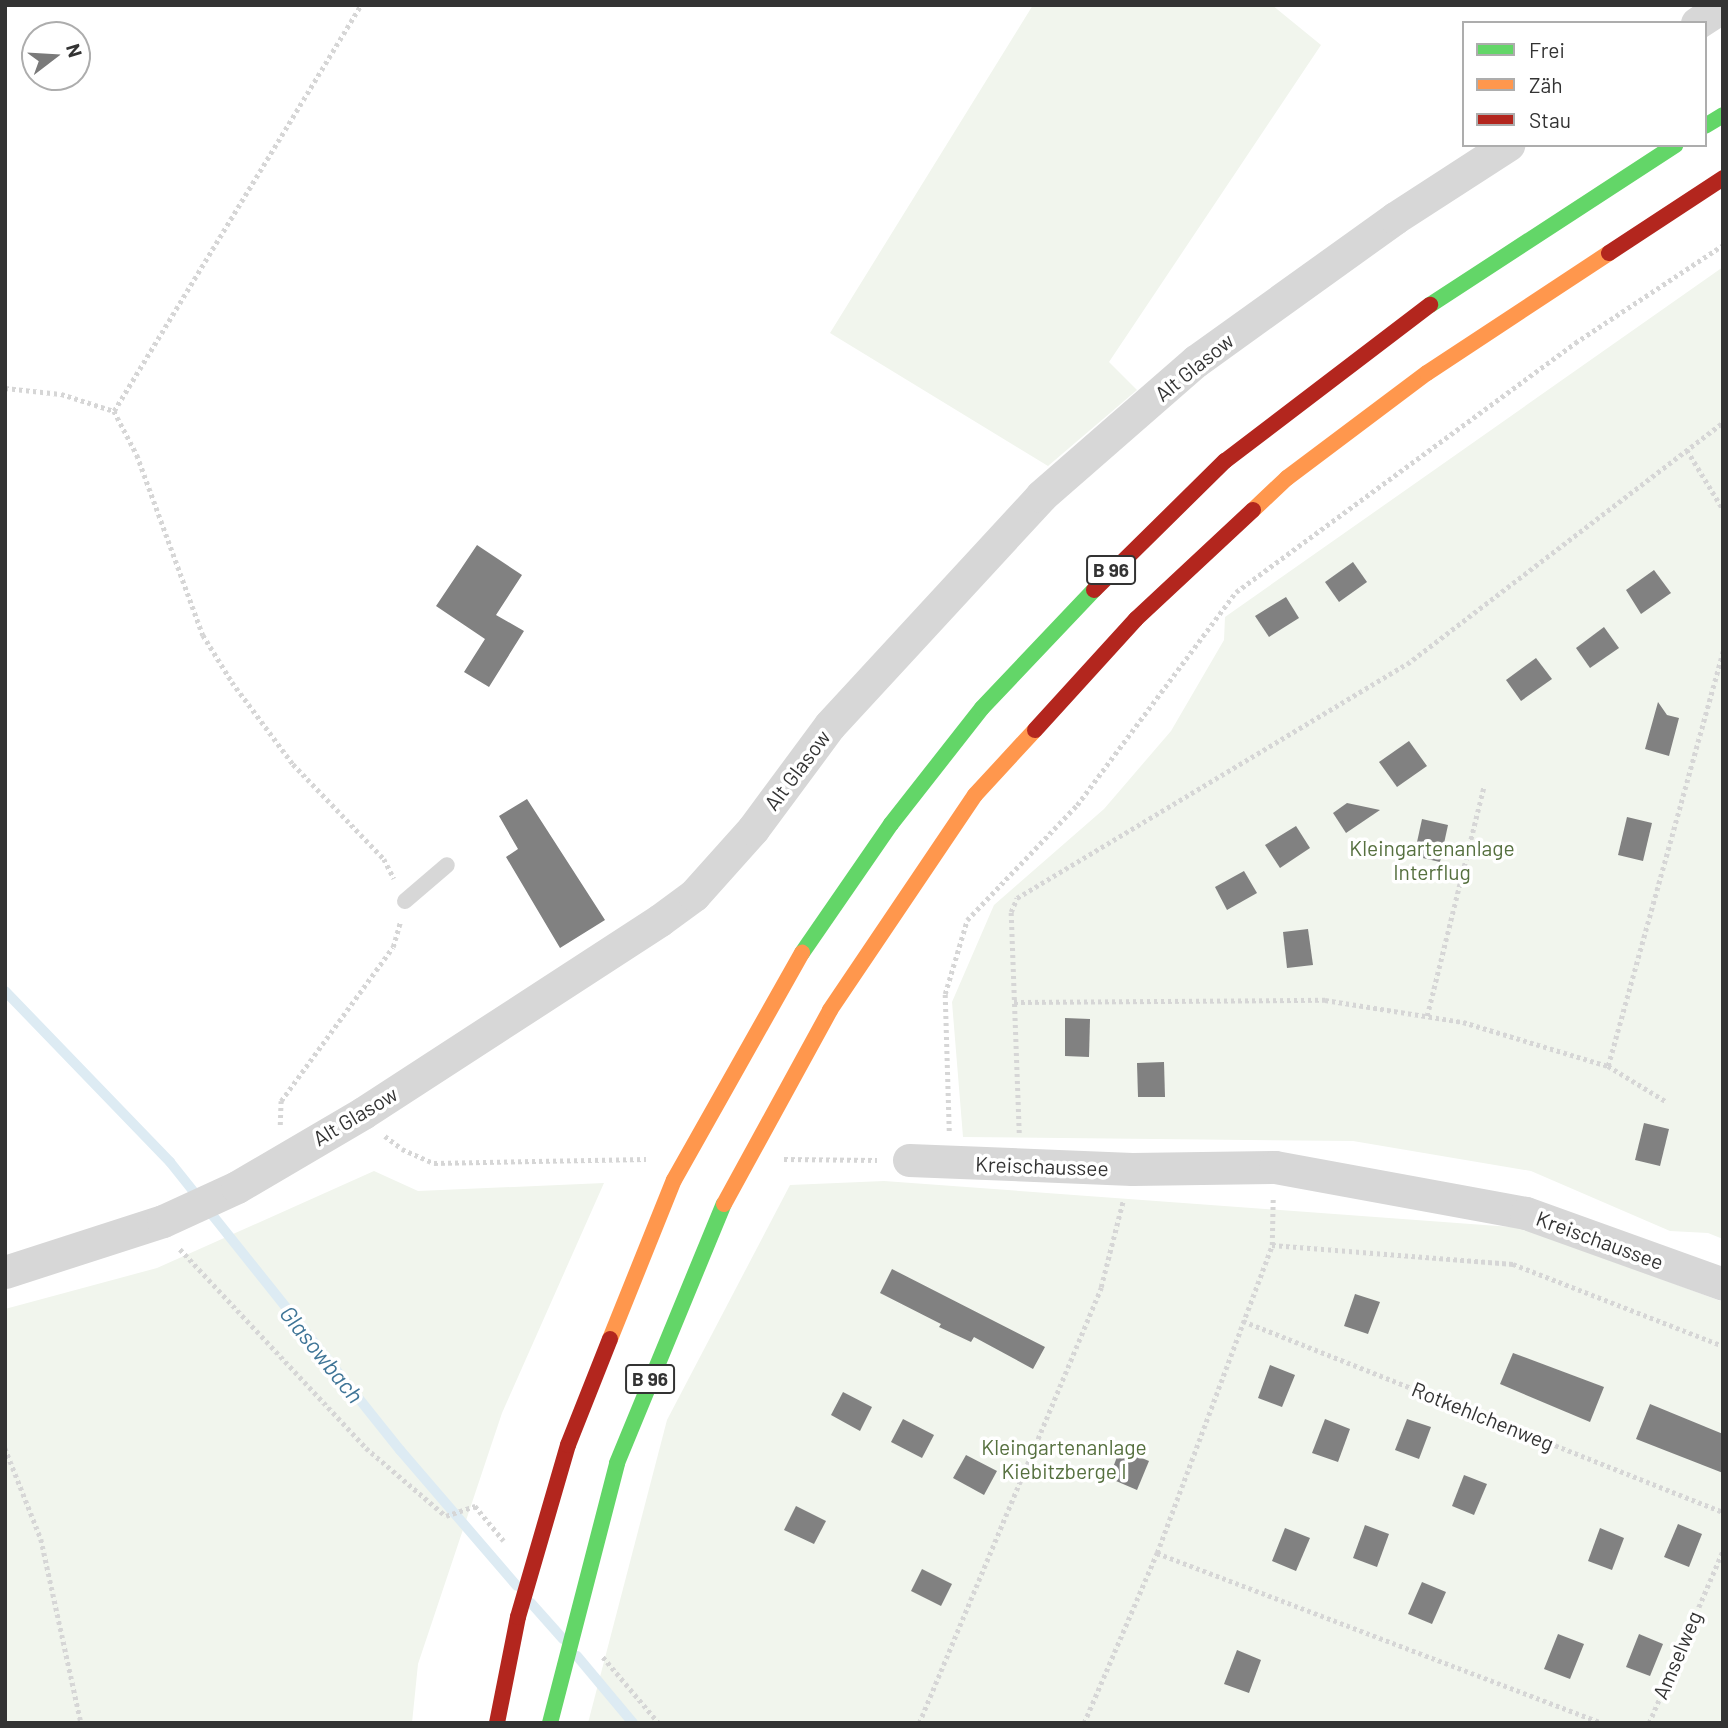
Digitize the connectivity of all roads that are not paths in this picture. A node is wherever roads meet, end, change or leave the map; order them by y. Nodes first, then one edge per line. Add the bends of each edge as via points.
1 (1723, 6) edge
2 (1700, 21) edge
3 (1723, 115) edge
4 (1707, 125) edge
5 (1505, 147) edge
6 (1672, 147) edge
7 (1723, 178) edge
8 (447, 865) dead end
9 (405, 901) road end
10 (909, 1160) road end
11 (5, 1272) edge
12 (1723, 1284) edge
13 (497, 1723) edge
14 (550, 1723) edge

1 - 2 street
3 - 4 highway
5 - 11 street, Alt Glasow via 1395,218 1196,361 1041,496 830,725 753,829 694,895 363,1113 237,1187 163,1221
6 - 13 highway, B 96 via 1389,332 1225,461 1102,579 982,708 891,824 790,970 674,1180 573,1433 518,1617
7 - 14 highway, B 96 via 1549,289 1354,424 1287,478 1136,619 975,795 830,1010 733,1181 617,1464
8 - 9 lane
10 - 12 street, Kreischaussee via 1132,1170 1275,1167 1526,1213

